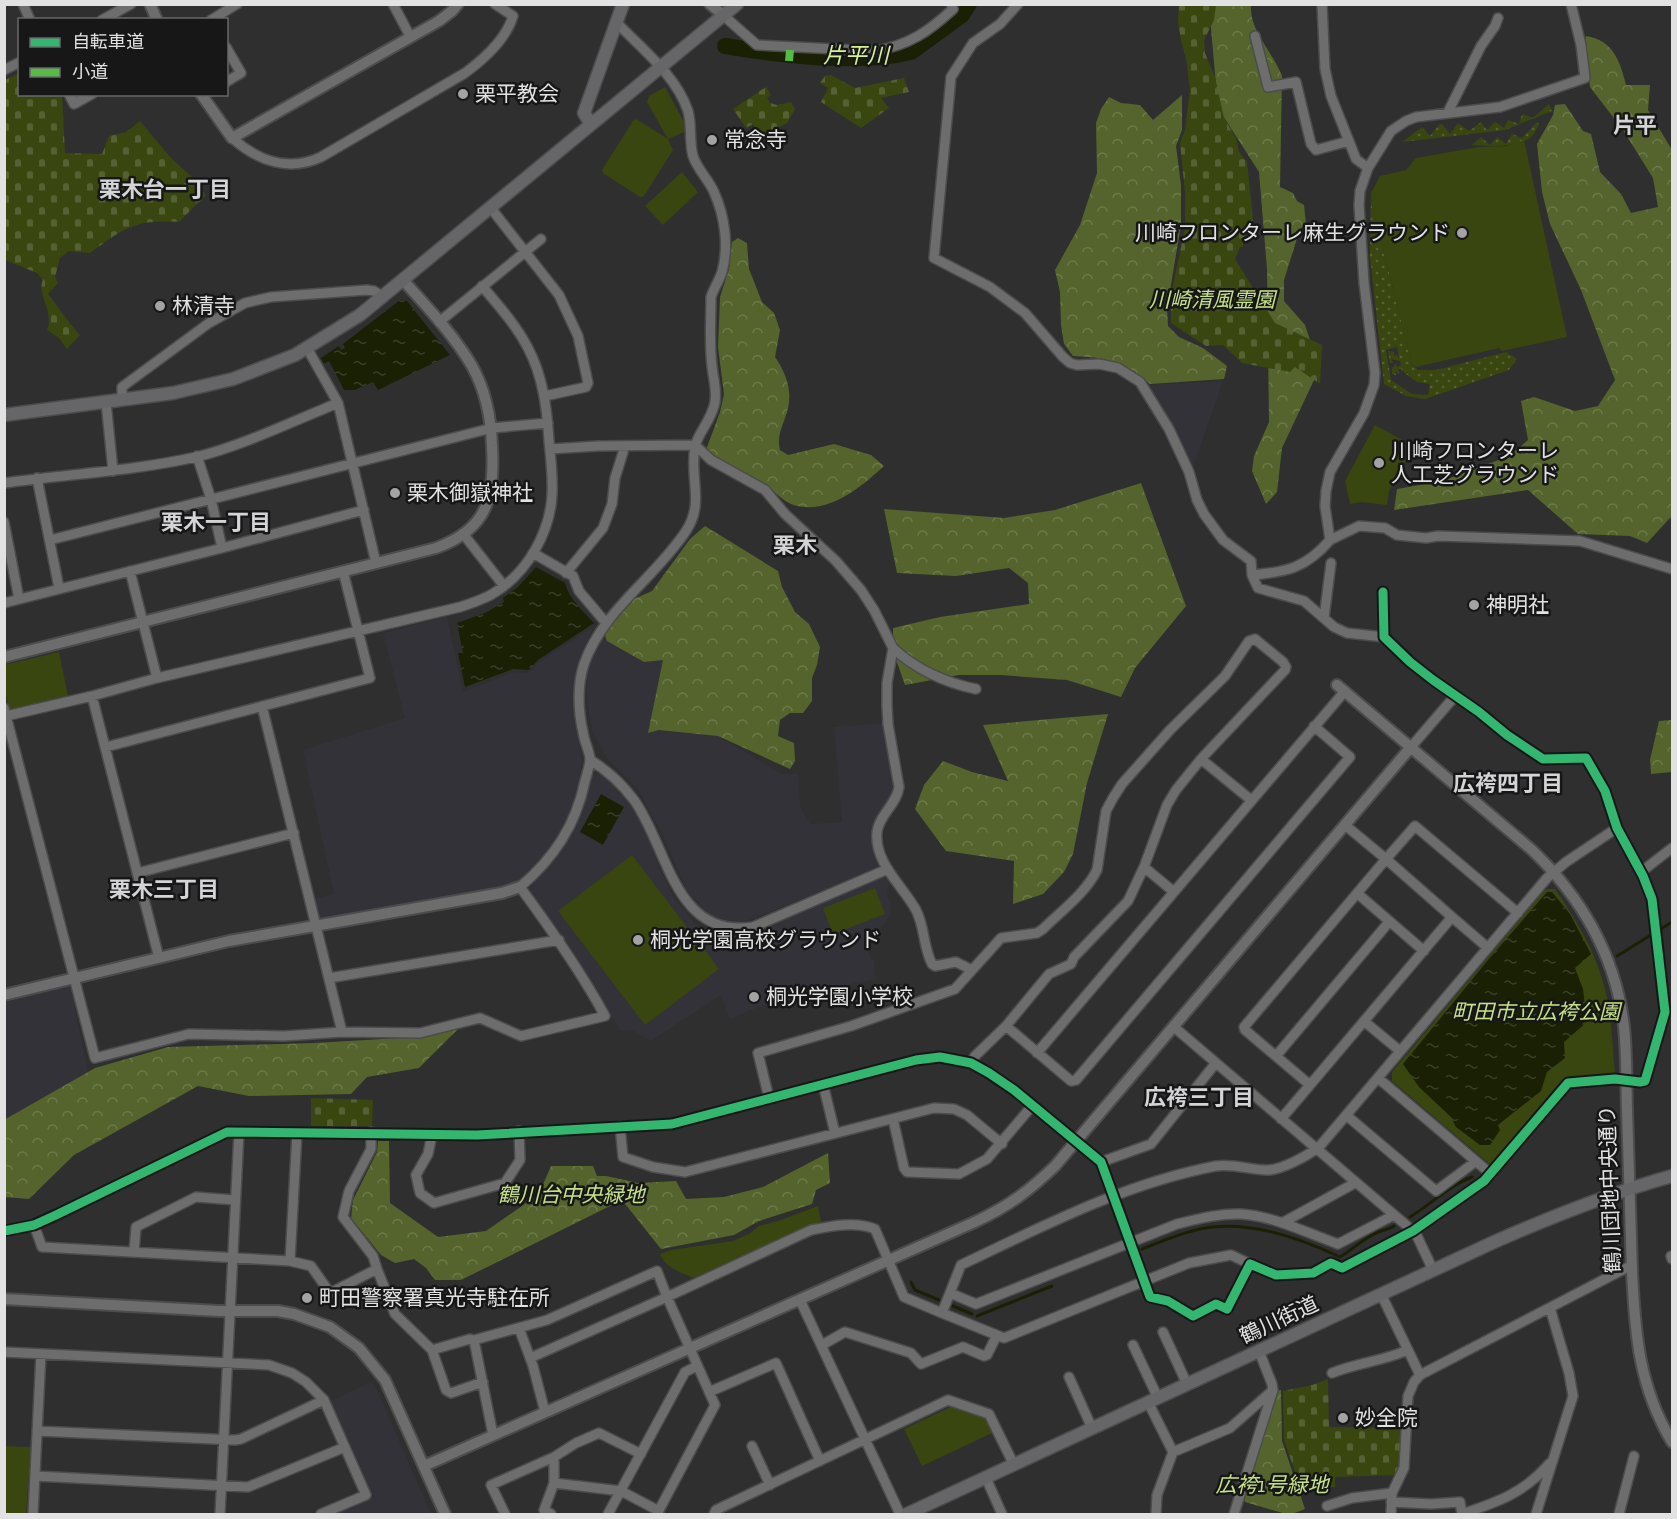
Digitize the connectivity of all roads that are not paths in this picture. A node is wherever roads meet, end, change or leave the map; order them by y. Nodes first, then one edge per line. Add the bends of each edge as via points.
1 (23, 4) edge
2 (131, 4) edge
3 (150, 4) edge
4 (237, 4) edge
5 (393, 4) edge
6 (458, 4) edge
7 (495, 4) edge
8 (623, 4) edge
9 (710, 4) edge
10 (738, 4) edge
11 (951, 4) edge
12 (1018, 4) edge
13 (1322, 4) edge
14 (1571, 4) edge
15 (724, 16) junction
16 (29, 18) edge
17 (106, 18) edge
18 (156, 18) edge
19 (214, 18) edge
20 (1498, 18) dead end
21 (616, 22) junction
22 (410, 36) junction
23 (1255, 36) dead end
24 (228, 50) edge
25 (18, 63) edge
26 (661, 68) junction
27 (4, 70) edge
28 (228, 81) edge
29 (70, 96) edge
30 (88, 96) edge
31 (204, 96) edge
32 (1448, 112) junction
33 (591, 124) junction
34 (232, 138) junction
35 (1349, 141) junction
36 (710, 163) dead end
37 (1368, 168) junction
38 (703, 172) junction
39 (490, 207) junction
40 (541, 239) dead end
41 (525, 251) junction
42 (403, 280) junction
43 (482, 286) junction
44 (383, 297) junction
45 (439, 322) junction
46 (307, 348) junction
47 (545, 396) junction
48 (122, 399) junction
49 (106, 402) junction
50 (338, 403) junction
51 (4, 415) edge
52 (548, 423) junction
53 (492, 428) junction
54 (625, 446) junction
55 (694, 446) junction
56 (550, 449) junction
57 (197, 456) junction
58 (353, 462) junction
59 (113, 471) junction
60 (37, 478) junction
61 (4, 483) edge
62 (210, 499) junction
63 (364, 510) junction
64 (4, 522) edge
65 (464, 535) junction
66 (50, 540) junction
67 (1330, 540) junction
68 (222, 548) junction
69 (533, 553) junction
70 (376, 563) junction
71 (1331, 563) dead end
72 (1672, 569) edge
73 (130, 571) junction
74 (343, 571) junction
75 (566, 573) junction
76 (1252, 575) junction
77 (504, 586) junction
78 (59, 588) junction
79 (1383, 592) dead end
80 (19, 599) junction
81 (4, 603) edge
82 (1324, 618) junction
83 (143, 622) junction
84 (606, 623) junction
85 (357, 632) junction
86 (1384, 637) junction
87 (893, 648) junction
88 (4, 657) edge
89 (157, 678) junction
90 (1341, 688) joint
91 (976, 690) dead end
92 (92, 696) junction
93 (1455, 696) junction
94 (262, 706) junction
95 (5, 712) edge
96 (1314, 726) junction
97 (106, 747) junction
98 (1411, 747) junction
99 (590, 759) junction
100 (1201, 759) junction
101 (1251, 800) junction
102 (1345, 825) junction
103 (1617, 828) junction
104 (294, 833) junction
105 (1672, 849) edge
106 (1386, 859) junction
107 (1144, 867) junction
108 (888, 868) junction
109 (1554, 872) junction
110 (1641, 872) junction
111 (137, 873) junction
112 (520, 887) junction
113 (1174, 892) junction
114 (1358, 894) junction
115 (1518, 913) junction
116 (1452, 917) junction
117 (1389, 922) junction
118 (316, 926) junction
119 (559, 940) junction
120 (1488, 948) junction
121 (1424, 951) junction
122 (159, 958) junction
123 (972, 970) junction
124 (1666, 972) edge
125 (329, 978) junction
126 (73, 979) junction
127 (4, 995) edge
128 (1365, 1022) junction
129 (1006, 1026) junction
130 (1174, 1028) junction
131 (342, 1032) junction
132 (1400, 1051) junction
133 (1037, 1053) junction
134 (1276, 1056) junction
135 (971, 1064) junction
136 (1215, 1064) junction
137 (1378, 1078) junction
138 (1626, 1081) junction
139 (823, 1084) junction
140 (1310, 1085) junction
141 (769, 1098) junction
142 (1032, 1106) junction
143 (1346, 1114) junction
144 (893, 1119) junction
145 (1281, 1119) junction
146 (620, 1126) junction
147 (519, 1131) junction
148 (239, 1132) junction
149 (371, 1132) junction
150 (297, 1133) junction
151 (835, 1133) junction
152 (432, 1134) junction
153 (1076, 1142) junction
154 (1002, 1143) junction
155 (1316, 1149) junction
156 (1101, 1162) junction
157 (1475, 1162) junction
158 (1491, 1174) junction
159 (1672, 1176) edge
160 (1355, 1182) junction
161 (1630, 1188) junction
162 (1113, 1197) junction
163 (235, 1200) junction
164 (1394, 1215) junction
165 (1282, 1223) junction
166 (34, 1225) junction
167 (4, 1231) edge
168 (1413, 1231) junction
169 (1131, 1243) junction
170 (134, 1252) junction
171 (232, 1257) junction
172 (889, 1260) junction
173 (290, 1261) junction
174 (1250, 1264) junction
175 (1632, 1265) junction
176 (377, 1269) junction
177 (1433, 1270) junction
178 (1145, 1281) junction
179 (950, 1293) junction
180 (1381, 1294) junction
181 (667, 1297) junction
182 (4, 1299) edge
183 (800, 1300) junction
184 (1550, 1308) junction
185 (230, 1311) junction
186 (942, 1313) junction
187 (519, 1328) junction
188 (997, 1335) junction
189 (1162, 1338) dead end
190 (474, 1340) junction
191 (822, 1345) junction
192 (1133, 1345) dead end
193 (690, 1348) junction
194 (432, 1350) junction
195 (1408, 1350) junction
196 (1259, 1351) junction
197 (4, 1352) edge
198 (41, 1354) junction
199 (530, 1358) junction
200 (227, 1363) junction
201 (697, 1366) junction
202 (1332, 1373) dead end
203 (1420, 1375) junction
204 (1069, 1377) dead end
205 (483, 1382) junction
206 (1187, 1384) junction
207 (1273, 1390) junction
208 (709, 1392) junction
209 (324, 1400) junction
210 (1153, 1400) junction
211 (545, 1412) junction
212 (1092, 1428) junction
213 (37, 1431) junction
214 (493, 1435) junction
215 (224, 1440) junction
216 (865, 1441) junction
217 (1672, 1442) edge
218 (752, 1446) dead end
219 (345, 1447) junction
220 (1173, 1452) junction
221 (640, 1454) junction
222 (1634, 1456) dead end
223 (554, 1457) junction
224 (1553, 1459) junction
225 (820, 1461) junction
226 (1014, 1465) junction
227 (424, 1466) junction
228 (35, 1476) junction
229 (986, 1478) junction
230 (554, 1483) junction
231 (770, 1485) junction
232 (221, 1486) junction
233 (621, 1491) junction
234 (1392, 1497) junction
235 (1327, 1506) dead end
236 (544, 1513) edge
237 (658, 1513) edge
238 (1462, 1514) edge
239 (33, 1515) edge
240 (220, 1515) edge
241 (321, 1515) edge
242 (445, 1515) edge
243 (505, 1515) edge
244 (608, 1515) edge
245 (714, 1515) edge
246 (900, 1515) edge
247 (907, 1515) edge
248 (1002, 1515) edge
249 (1156, 1515) edge
250 (1234, 1515) edge
251 (1391, 1515) edge
252 (1536, 1515) edge
253 (1619, 1515) edge

1 - 16 street
2 - 17 street
3 - 18 street
4 - 19 street
5 - 22 street
6 - 22 street via 439,21
7 - 34 street via 513,16 485,58 321,157 297,165 274,163
8 - 21 main road
9 - 15 street
10 - 15 main road
11 - 15 street via 953,9 932,29 894,48 875,51 757,45
12 - 76 street via 1000,24 973,43 951,76 934,258 990,287 1025,313 1070,363 1118,368 1140,382 1169,429 1204,514 1223,540 1251,561
13 - 35 street via 1330,96
14 - 32 street via 1585,78 1500,107
15 - 26 main road
20 - 32 street
21 - 26 street
21 - 33 main road via 584,113
22 - 34 street
23 - 35 street via 1269,87 1296,82 1311,144 1316,150
24 - 28 street via 241,73
25 - 27 street
26 - 33 main road
26 - 38 street via 688,111 694,158
29 - 30 street via 74,104
31 - 34 street
32 - 37 street via 1416,117 1391,131
33 - 39 main road
35 - 37 street via 1356,159
36 - 38 street
37 - 67 street via 1359,205 1374,390 1330,472 1326,499
38 - 55 street via 725,225 724,258 711,297 711,365 717,390 709,421
39 - 41 street
39 - 42 main road
40 - 41 street
41 - 43 street
41 - 47 street via 559,294 578,336 588,383 586,387
42 - 44 main road
42 - 45 street
43 - 45 street
43 - 47 street via 529,349
44 - 46 main road
44 - 48 street via 374,291 320,293 245,303 209,323 122,387
45 - 53 street via 462,350 481,384
46 - 48 main road via 233,379 173,393
46 - 50 street
47 - 52 street
48 - 49 main road
49 - 51 main road
49 - 59 street
50 - 57 street
50 - 58 street
52 - 53 street
52 - 56 street
53 - 58 street
53 - 65 street via 492,490 484,511
54 - 55 street
54 - 56 street
54 - 75 street via 603,528
55 - 84 street via 694,516 663,561
55 - 87 street via 765,490 836,561 861,590
56 - 69 street via 550,513
57 - 59 street
57 - 62 street
58 - 62 street
58 - 63 street
59 - 60 street
60 - 61 street
60 - 66 street
62 - 66 street
62 - 68 street
63 - 68 street
63 - 70 street
64 - 80 street
65 - 70 street via 436,548
65 - 77 street
66 - 78 street
67 - 72 street via 1359,526 1426,538 1580,541
67 - 76 street via 1319,554 1296,568
68 - 73 street
69 - 75 street
69 - 77 street
70 - 74 street
71 - 82 street
73 - 78 street
73 - 83 street
74 - 83 street
74 - 85 street
75 - 84 street via 573,576 579,591
76 - 82 street via 1258,588 1304,601
77 - 85 street via 459,607
78 - 80 street
79 - 86 street
80 - 81 street
82 - 86 street via 1347,633
83 - 88 street
83 - 89 street
84 - 99 street via 589,651 579,692 582,731
85 - 89 street
85 - 94 street via 370,678
86 - 93 street
87 - 91 street via 908,662
87 - 108 street via 887,683 888,724 899,787 877,831 881,857
89 - 92 street
90 - 96 street
90 - 98 street, 鶴川団地中央通り
92 - 95 street
92 - 97 street
93 - 98 street
93 - 103 street via 1544,759 1586,758 1605,791
94 - 97 street
94 - 104 street
95 - 126 street
96 - 101 street
96 - 133 street via 1350,757 1139,1007 1076,1080 1071,1081
97 - 111 street
98 - 102 street
98 - 109 street, 鶴川団地中央通り
99 - 108 street via 604,768 634,801 685,900 701,917 723,926 753,927
99 - 112 street via 582,797 567,833 538,871
100 - 101 street
100 - 107 street via 1167,805
100 - 123 street via 1286,667 1255,639 1249,641 1226,676 1122,784 1106,811 1097,870 1091,882 1043,929 1001,938
101 - 113 street
102 - 106 street
102 - 130 street
103 - 109 street
103 - 110 street
104 - 111 street
104 - 118 street
105 - 110 street
106 - 114 street
106 - 115 street via 1415,826
106 - 116 street
107 - 113 street
107 - 129 street via 1128,901 1071,964 1048,974
108 - 123 street via 916,910 932,964 956,962
109 - 115 street
109 - 138 street, 鶴川団地中央通り via 1582,909 1609,963 1621,1011
110 - 124 street via 1651,895 1656,938
111 - 122 street
112 - 118 street
112 - 119 street
113 - 133 street
114 - 117 street
114 - 134 street via 1244,1027
115 - 120 street
116 - 120 street
116 - 121 street
117 - 121 street
117 - 134 street
118 - 122 street
118 - 125 street
119 - 125 street
119 - 131 street via 605,1016 521,1036 480,1018 420,1032
120 - 132 street
121 - 128 street
122 - 126 street
123 - 141 street via 956,989 758,1053
124 - 138 street via 1665,1012 1648,1076 1643,1082
125 - 131 street
126 - 127 street
126 - 131 street via 95,1058 189,1034 284,1036
128 - 132 street
128 - 140 street
129 - 133 street
129 - 135 street
130 - 136 street
130 - 153 street
132 - 137 street
134 - 140 street
135 - 139 street via 940,1057 916,1060
135 - 142 street
136 - 145 street
136 - 156 street via 1151,1144
137 - 143 street
137 - 157 street
138 - 158 street via 1568,1083
138 - 161 street, 鶴川団地中央通り
139 - 141 street
139 - 151 street
140 - 145 street
141 - 146 street via 672,1124
142 - 153 street
142 - 154 street
143 - 155 street
143 - 157 street via 1436,1191
144 - 151 street
144 - 154 street via 934,1108 954,1109
144 - 154 street via 907,1172 959,1174 987,1159
145 - 155 street
146 - 147 street
146 - 151 street via 623,1157 685,1172
147 - 152 street
147 - 152 street via 520,1160 505,1183 434,1203 420,1193 416,1175 428,1154
148 - 150 street
148 - 163 street
148 - 166 street via 227,1131
149 - 150 street
149 - 152 street
149 - 176 street via 370,1149 349,1191 343,1217 373,1256
150 - 173 street
153 - 156 street
153 - 172 street via 1056,1166 1006,1207
155 - 160 street
155 - 162 street via 1269,1170 1219,1166 1156,1180
156 - 162 street
157 - 158 street
158 - 168 street
159 - 161 main road, 鶴川街道
160 - 164 street
160 - 165 street
161 - 175 street, 鶴川団地中央通り
161 - 177 main road, 鶴川街道 via 1549,1218
162 - 169 street
162 - 179 street via 961,1266
163 - 170 street via 196,1197 136,1227
163 - 171 street
164 - 165 street via 1338,1244
164 - 168 street
165 - 169 street via 1241,1214 1210,1216 1177,1224
166 - 167 street
166 - 170 street via 42,1247
168 - 174 street via 1342,1268 1331,1263 1313,1273 1276,1275
168 - 177 street
169 - 178 street
169 - 179 street via 976,1305
170 - 171 street
171 - 173 street
171 - 185 street
172 - 181 street via 875,1229 864,1224 828,1227 811,1230
172 - 183 street
172 - 186 street via 904,1297
173 - 176 street via 311,1266 330,1293
174 - 178 street via 1231,1255 1189,1263
174 - 178 street via 1227,1310 1216,1304 1193,1316 1168,1301 1150,1297
175 - 184 street
175 - 217 street, 鶴川団地中央通り via 1641,1367
176 - 194 street via 395,1314
177 - 180 main road, 鶴川街道
178 - 188 street via 1004,1338
179 - 186 street
180 - 195 street
180 - 196 main road, 鶴川街道
181 - 187 street via 657,1271 547,1320
181 - 193 street
181 - 199 street
182 - 185 street
183 - 191 street
183 - 193 street
184 - 203 street
184 - 224 street via 1573,1396
185 - 200 street
185 - 227 street via 294,1314 330,1327 347,1338 385,1380
186 - 188 street
187 - 190 street
187 - 199 street
188 - 191 street via 987,1355 963,1347 921,1364 911,1353 845,1332
189 - 206 street
190 - 194 street
190 - 205 street
191 - 216 street
192 - 210 street
193 - 201 street
193 - 211 street
194 - 205 street via 446,1390 451,1393
195 - 202 street
195 - 203 street
196 - 206 main road, 鶴川街道
196 - 207 street
197 - 198 street
198 - 200 street
198 - 213 street
199 - 211 street
200 - 209 street via 281,1368 306,1382
200 - 215 street
201 - 208 street
201 - 221 street via 685,1372
203 - 234 street via 1408,1396 1404,1468
204 - 212 street
205 - 214 street
206 - 210 main road, 鶴川街道
207 - 220 street via 1230,1428
207 - 250 street
208 - 225 street via 776,1363
208 - 237 street via 715,1406
209 - 215 street via 241,1439
209 - 219 street
210 - 212 main road, 鶴川街道
210 - 220 street
211 - 214 street
212 - 226 main road, 鶴川街道
213 - 215 street
213 - 228 street
214 - 227 street
215 - 232 street
216 - 225 street
216 - 226 street via 948,1400 989,1414
216 - 246 street
218 - 231 street
219 - 232 street via 248,1487
219 - 241 street via 366,1495
220 - 249 street via 1157,1495
221 - 223 street via 599,1433
221 - 233 street
222 - 253 street
223 - 230 street
223 - 243 street via 491,1485
224 - 238 street via 1518,1491
224 - 252 street
225 - 231 street
226 - 229 main road, 鶴川街道
227 - 242 street
228 - 232 street
228 - 239 street
229 - 247 main road, 鶴川街道
229 - 248 street
230 - 233 street
230 - 236 street
231 - 245 street via 716,1510
232 - 240 street
233 - 237 street
233 - 244 street
234 - 235 street via 1352,1498
234 - 238 street via 1431,1504 1460,1502
234 - 251 street

